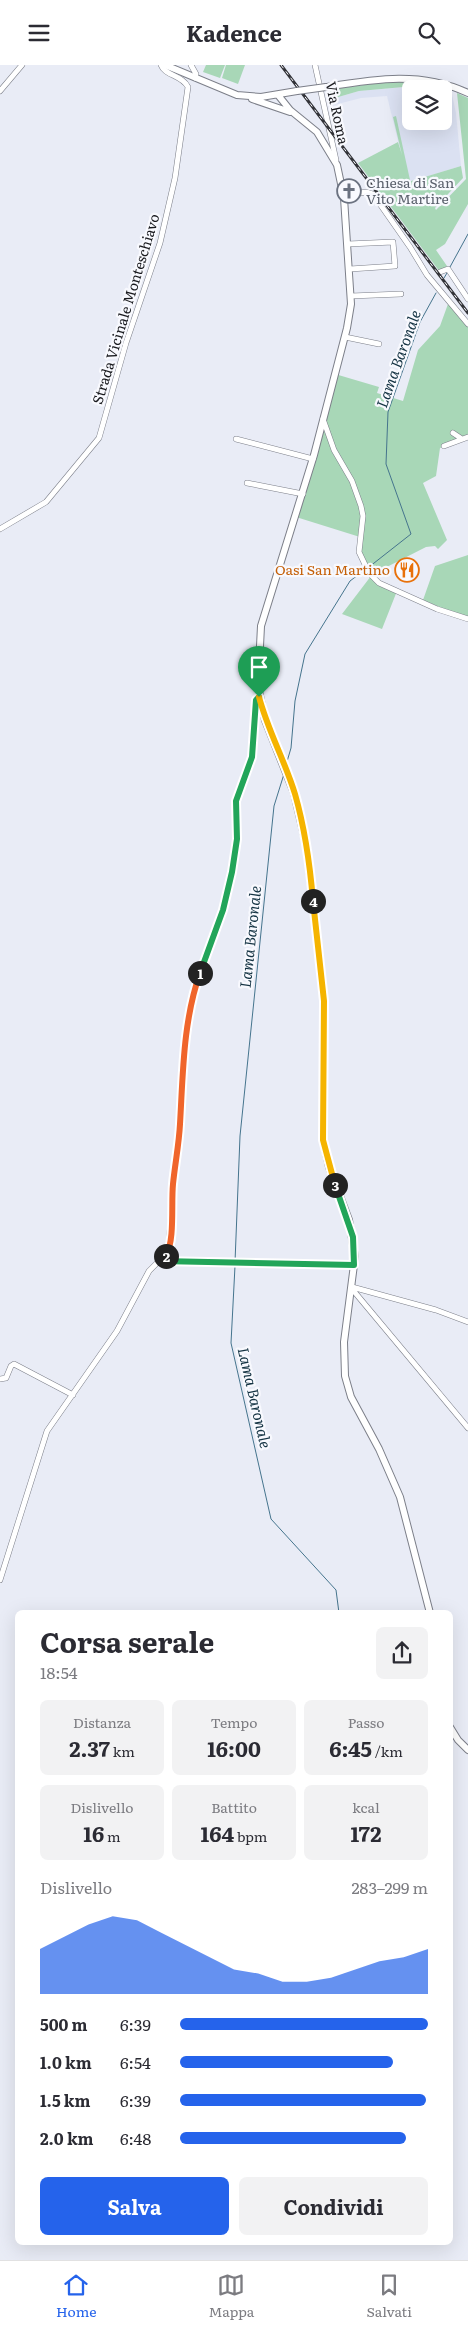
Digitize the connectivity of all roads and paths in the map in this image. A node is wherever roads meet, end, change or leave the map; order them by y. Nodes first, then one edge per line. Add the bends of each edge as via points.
1 (22, 65) edge
2 (161, 65) edge
3 (165, 65) edge
4 (191, 65) edge
5 (315, 65) edge
6 (194, 79) junction
7 (0, 91) edge
8 (295, 92) junction
9 (468, 93) edge
10 (278, 95) junction
11 (246, 97) junction
12 (278, 107) junction
13 (288, 108) junction
14 (303, 120) junction
15 (337, 165) junction
16 (343, 195) junction
17 (348, 244) junction
18 (350, 269) junction
19 (430, 279) junction
20 (401, 293) dead end
21 (351, 296) junction
22 (468, 299) edge
23 (468, 323) edge
24 (345, 337) junction
25 (379, 344) dead end
26 (323, 419) junction
27 (453, 433) dead end
28 (465, 438) edge
29 (236, 439) dead end
30 (444, 446) dead end
31 (312, 459) junction
32 (247, 483) dead end
33 (302, 494) junction
34 (0, 529) edge
35 (468, 619) edge
36 (259, 697) junction
37 (160, 1261) junction
38 (354, 1265) junction
39 (352, 1288) junction
40 (468, 1322) edge
41 (0, 1379) edge
42 (73, 1395) junction
43 (468, 1429) edge
44 (0, 1580) edge
45 (429, 1610) edge
46 (453, 1732) edge
47 (468, 1750) edge

1 - 7 street
2 - 34 street, Strada Vicinale Monteschiavo via 188,87 180,148 160,243 126,343 101,433 50,499
3 - 6 main road
4 - 6 street via 196,74
5 - 15 street, Via Roma
6 - 11 main road
8 - 9 main road, bridge via 403,78 435,81
8 - 10 main road
8 - 13 main road
10 - 11 main road
10 - 12 main road
10 - 13 main road
11 - 12 main road
12 - 14 main road
13 - 14 main road
14 - 15 main road via 322,140
15 - 16 main road
16 - 17 main road
16 - 19 street via 367,191 373,194
17 - 18 main road
17 - 18 street via 393,242 395,266
18 - 21 main road
19 - 22 street via 448,269
19 - 23 street
20 - 21 street
21 - 24 main road
24 - 25 street
24 - 26 main road
26 - 31 main road
26 - 35 street via 361,505 363,523 358,548 369,573 378,583
27 - 28 street
28 - 30 street
29 - 31 street
31 - 33 main road
32 - 33 street
33 - 36 main road via 261,626
36 - 37 street via 256,700 252,757 236,801 237,839 232,872 189,1014 169,1248
36 - 38 main road via 265,721 294,793 306,839 324,1001 323,1140 353,1237
37 - 38 street
37 - 42 street via 149,1271 122,1323
38 - 39 main road
39 - 40 street via 436,1310
39 - 43 street
39 - 45 main road via 343,1351 346,1383 400,1497
41 - 42 street via 6,1378 14,1364
42 - 44 street via 44,1438
46 - 47 main road

